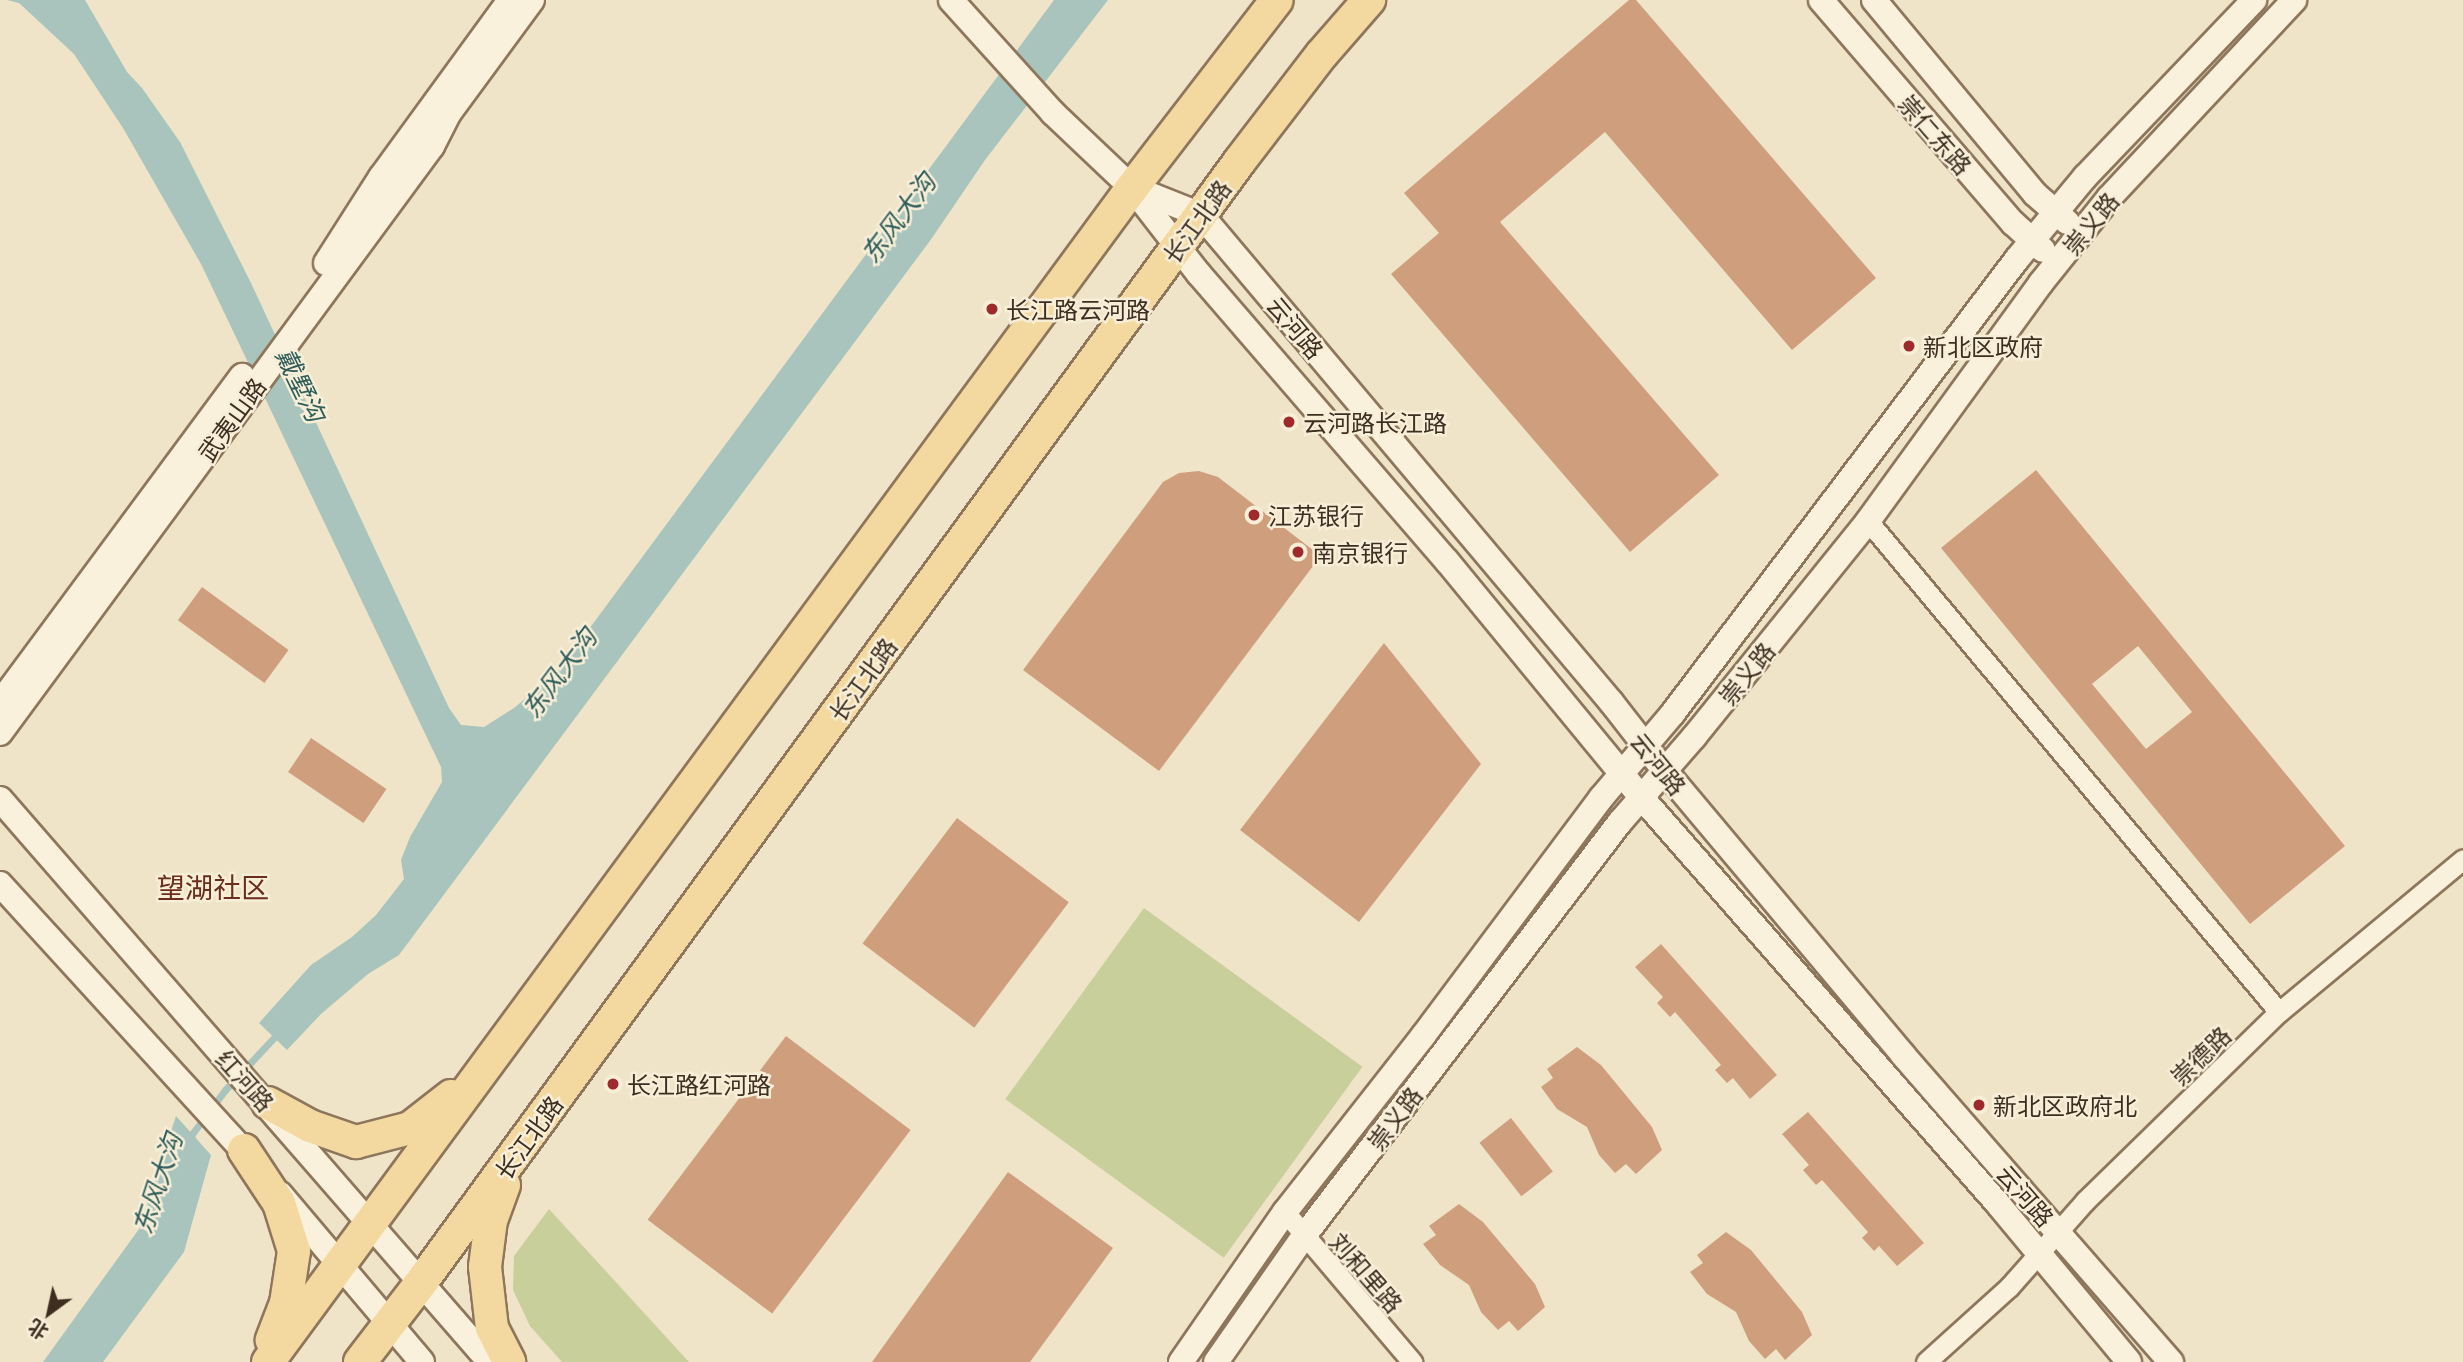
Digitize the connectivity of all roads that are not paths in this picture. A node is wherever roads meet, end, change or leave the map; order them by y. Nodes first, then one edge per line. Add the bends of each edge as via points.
1 (510, 0) edge
2 (532, 0) edge
3 (951, 0) edge
4 (1277, 0) edge
5 (1369, 0) edge
6 (1821, 0) edge
7 (1874, 0) edge
8 (2254, 0) edge
9 (2294, 0) edge
10 (1132, 188) junction
11 (2055, 212) junction
12 (1200, 215) junction
13 (2081, 234) junction
14 (2032, 240) junction
15 (1177, 246) junction
16 (2057, 263) junction
17 (286, 333) junction
18 (248, 382) junction
19 (1868, 521) junction
20 (0, 703) edge
21 (0, 733) edge
22 (1645, 746) junction
23 (1665, 771) junction
24 (1623, 774) junction
25 (1642, 798) junction
26 (0, 799) edge
27 (2463, 859) edge
28 (0, 884) edge
29 (2279, 1012) junction
30 (480, 1074) junction
31 (268, 1103) junction
32 (244, 1150) junction
33 (515, 1154) junction
34 (1285, 1212) junction
35 (370, 1224) junction
36 (2057, 1232) junction
37 (1304, 1236) junction
38 (2039, 1253) junction
39 (339, 1266) junction
40 (420, 1284) junction
41 (388, 1324) junction
42 (263, 1362) edge
43 (268, 1362) edge
44 (360, 1362) edge
45 (422, 1362) edge
46 (490, 1362) edge
47 (509, 1362) edge
48 (1181, 1362) edge
49 (1216, 1362) edge
50 (1412, 1362) edge
51 (1926, 1362) edge
52 (2129, 1362) edge
53 (2171, 1362) edge

1 - 17 street, 武夷山路 via 382,177
2 - 17 street, 武夷山路 via 449,113 432,146
3 - 10 street, 云河路 via 1053,113
4 - 10 main road
5 - 12 main road, 长江北路 via 1322,54
6 - 14 street, 崇仁东路
7 - 11 street, 崇仁东路 via 2035,194
8 - 11 street, 崇义路
9 - 13 street, 崇义路 via 2109,198
10 - 12 street, 云河路
10 - 15 street, 云河路
10 - 30 main road
11 - 13 street, 崇仁东路
11 - 14 street, 崇义路
12 - 15 main road, 长江北路
12 - 22 street, 云河路
13 - 16 street, 崇义路
14 - 16 street, 崇仁东路
14 - 22 street, 崇义路
15 - 24 street, 云河路
15 - 33 main road, 长江北路
16 - 19 street, 崇义路
17 - 18 street, 武夷山路
18 - 20 street, 武夷山路
18 - 21 street, 武夷山路
19 - 23 street, 崇义路
19 - 29 street
22 - 23 street, 云河路
22 - 24 street, 崇义路
23 - 25 street, 崇义路
23 - 36 street, 云河路
24 - 25 street, 云河路
24 - 34 street, 崇义路
25 - 37 street, 崇义路
25 - 38 street, 云河路
26 - 31 street, 红河路
27 - 29 street, 崇德路
28 - 32 street, 红河路
29 - 36 street, 崇德路
30 - 31 main road via 410,1128 356,1142 310,1126
30 - 35 main road
31 - 35 street, 红河路
32 - 39 street, 红河路
32 - 42 main road via 279,1203 294,1251 286,1303
33 - 40 main road, 长江北路
33 - 47 main road via 492,1220 485,1267 492,1328
34 - 37 street, 刘和里路
34 - 48 street, 崇义路
35 - 39 main road
35 - 40 street, 红河路
36 - 38 street, 崇德路
36 - 53 street, 云河路
37 - 49 street, 崇义路
37 - 50 street, 刘和里路
38 - 51 street, 崇德路 via 2009,1287
38 - 52 street, 云河路
39 - 41 street, 红河路
39 - 43 main road
40 - 41 main road, 长江北路
40 - 46 street, 红河路
41 - 44 main road, 长江北路
41 - 45 street, 红河路

